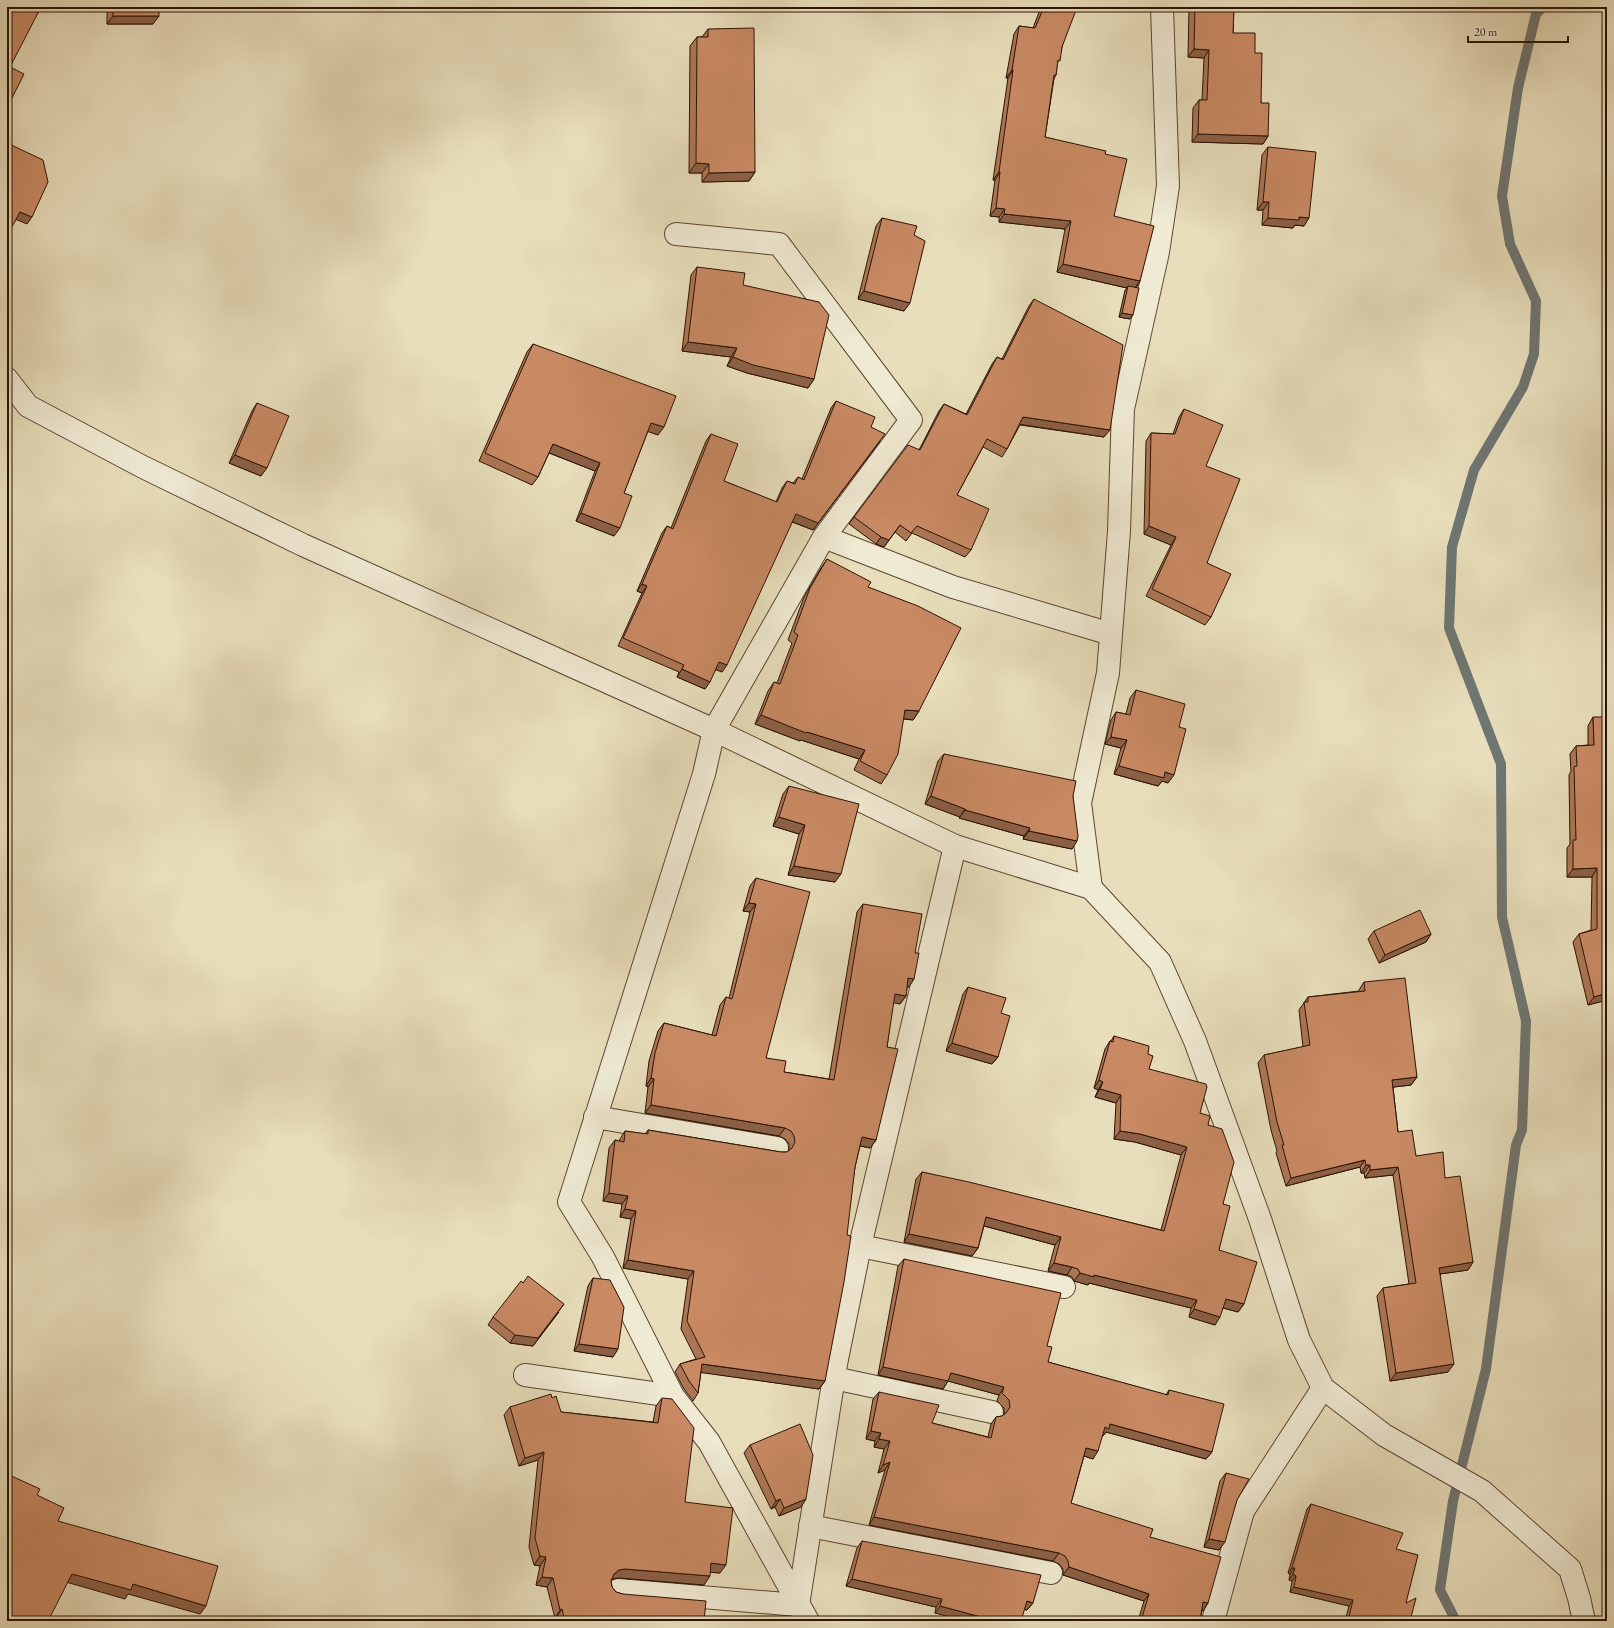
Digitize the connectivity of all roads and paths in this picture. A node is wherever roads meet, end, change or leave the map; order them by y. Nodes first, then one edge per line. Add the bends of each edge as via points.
1 (1162, 7) edge
2 (676, 234) dead end
3 (7, 380) edge
4 (824, 537) junction
5 (1111, 634) junction
6 (714, 730) junction
7 (955, 846) junction
8 (1092, 888) junction
9 (595, 1117) junction
10 (777, 1148) dead end
11 (860, 1246) junction
12 (1064, 1286) dead end
13 (525, 1376) dead end
14 (834, 1378) junction
15 (1323, 1388) junction
16 (673, 1396) junction
17 (992, 1412) dead end
18 (810, 1526) junction
19 (1052, 1573) dead end
20 (618, 1590) edge
21 (803, 1613) edge
22 (1214, 1621) edge
23 (1584, 1621) edge

1 - 5 street via 1168,186 1158,252 1123,409 1120,531
2 - 4 street via 779,244 911,420
3 - 6 street via 28,406 143,467 303,544
4 - 5 street via 953,587
4 - 6 street
5 - 8 street via 1108,673 1080,803
6 - 7 street
6 - 9 street via 704,774
7 - 8 street
7 - 11 street
8 - 15 street via 1160,962 1195,1041 1260,1218 1299,1340
9 - 10 street
9 - 16 street via 568,1202 603,1257
11 - 12 street
11 - 14 street
13 - 16 street
14 - 17 street
14 - 18 street
15 - 22 street via 1243,1511
15 - 23 street via 1384,1435 1482,1491 1570,1569
16 - 21 street via 709,1442
18 - 19 street
18 - 21 street
20 - 21 street

